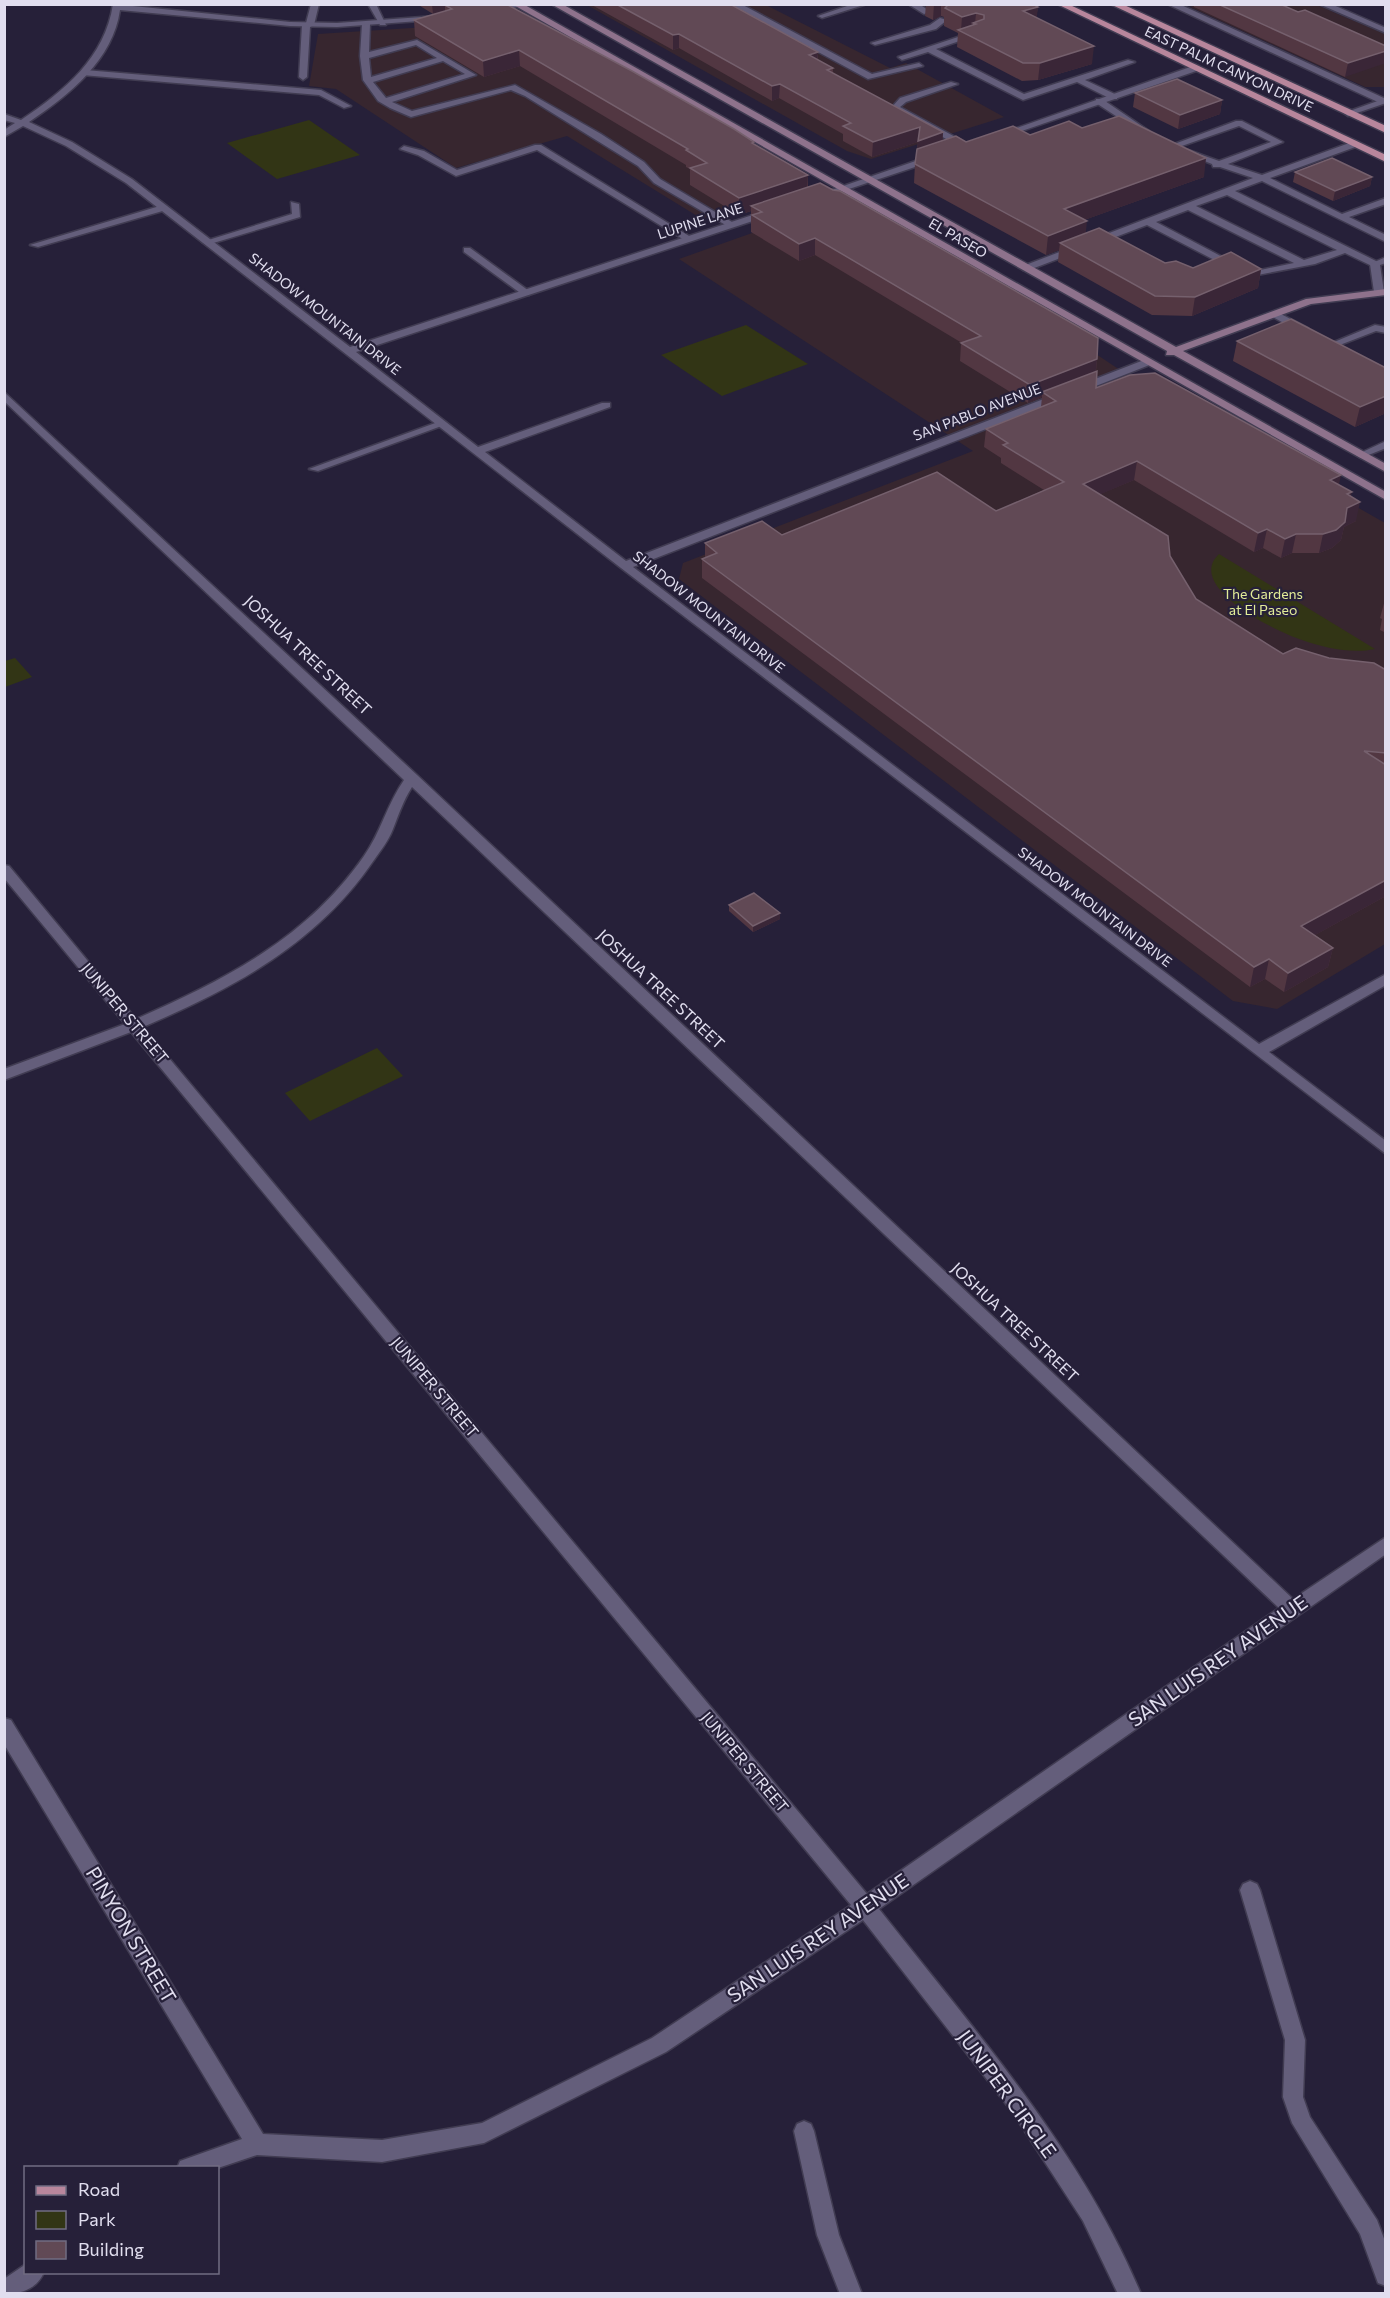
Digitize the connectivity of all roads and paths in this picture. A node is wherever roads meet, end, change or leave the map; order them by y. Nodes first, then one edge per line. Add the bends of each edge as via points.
1 (315, 4) edge
2 (372, 4) edge
3 (555, 4) edge
4 (734, 4) edge
5 (863, 4) edge
6 (912, 4) edge
7 (1061, 4) edge
8 (1114, 4) edge
9 (1172, 4) edge
10 (1323, 4) edge
11 (521, 5) edge
12 (118, 6) edge
13 (481, 12) edge
14 (927, 12) dead end
15 (447, 16) edge
16 (822, 16) dead end
17 (943, 20) edge
18 (383, 22) junction
19 (366, 24) junction
20 (308, 25) junction
21 (1386, 31) edge
22 (978, 34) edge
23 (875, 44) dead end
24 (928, 49) junction
25 (365, 56) junction
26 (902, 57) dead end
27 (445, 58) junction
28 (1131, 62) dead end
29 (919, 66) dead end
30 (1196, 68) junction
31 (85, 73) junction
32 (303, 77) dead end
33 (1077, 79) junction
34 (368, 81) junction
35 (954, 84) dead end
36 (1114, 97) junction
37 (386, 101) junction
38 (1384, 101) edge
39 (1099, 102) junction
40 (347, 106) dead end
41 (1348, 113) junction
42 (4, 117) edge
43 (24, 122) junction
44 (1386, 130) edge
45 (4, 134) edge
46 (989, 139) edge
47 (1164, 142) junction
48 (978, 143) edge
49 (1355, 144) junction
50 (967, 147) junction
51 (404, 149) dead end
52 (957, 150) edge
53 (946, 154) edge
54 (1386, 159) edge
55 (1216, 165) junction
56 (1262, 178) junction
57 (869, 180) junction
58 (841, 189) junction
59 (1227, 191) junction
60 (818, 196) edge
61 (1386, 201) edge
62 (294, 204) dead end
63 (1188, 206) junction
64 (786, 207) edge
65 (163, 208) junction
66 (1341, 217) junction
67 (1147, 221) junction
68 (732, 225) junction
69 (1110, 235) junction
70 (689, 239) junction
71 (1386, 239) edge
72 (1120, 240) edge
73 (207, 242) junction
74 (35, 246) dead end
75 (467, 250) dead end
76 (1345, 250) junction
77 (1386, 260) edge
78 (1302, 263) junction
79 (1229, 264) junction
80 (1375, 264) junction
81 (1026, 268) junction
82 (1210, 271) edge
83 (1382, 292) edge
84 (526, 293) junction
85 (1275, 314) junction
86 (1386, 330) edge
87 (1322, 340) junction
88 (349, 351) junction
89 (1174, 351) junction
90 (1350, 354) edge
91 (1148, 362) junction
92 (4, 395) edge
93 (606, 405) dead end
94 (442, 424) junction
95 (1386, 444) edge
96 (477, 451) junction
97 (1361, 455) junction
98 (314, 469) dead end
99 (1386, 469) edge
100 (1386, 497) edge
101 (625, 566) junction
102 (412, 778) junction
103 (4, 869) edge
104 (1386, 979) edge
105 (135, 1025) junction
106 (1260, 1051) junction
107 (4, 1075) edge
108 (1386, 1149) edge
109 (1386, 1544) edge
110 (1293, 1610) junction
111 (4, 1726) edge
112 (1250, 1890) dead end
113 (865, 1907) junction
114 (804, 2131) dead end
115 (257, 2144) junction
116 (193, 2166) edge
117 (30, 2274) edge
118 (1386, 2275) edge
119 (4, 2292) edge
120 (851, 2294) edge
121 (1131, 2294) edge

1 - 20 street
2 - 18 street
3 - 57 street, EL PASEO
4 - 29 street via 871,78
5 - 16 street
6 - 14 street
7 - 30 main road, EAST PALM CANYON DRIVE
8 - 41 main road, EAST PALM CANYON DRIVE
9 - 38 street
10 - 21 street
11 - 13 street
11 - 58 street, EL PASEO
12 - 20 street
12 - 31 street via 111,36
15 - 18 street
17 - 23 street via 933,27
18 - 19 street
19 - 20 street
19 - 25 street
20 - 32 street
22 - 24 street
24 - 26 street
24 - 33 street via 1023,97
25 - 27 street via 417,42
25 - 34 street via 364,73
27 - 34 street
27 - 37 street via 472,75
28 - 33 street
30 - 36 street
30 - 49 main road, EAST PALM CANYON DRIVE
31 - 40 street via 321,93
31 - 43 street
33 - 36 street
34 - 37 street via 374,94
35 - 50 street via 903,100 895,108
36 - 39 street
37 - 68 street via 411,114 512,87 598,136 641,164 657,181
38 - 41 street
39 - 46 street
39 - 47 street
41 - 44 main road, EAST PALM CANYON DRIVE
42 - 43 street, SHADOW MOUNTAIN DRIVE
43 - 45 street
43 - 65 street, SHADOW MOUNTAIN DRIVE via 72,144
47 - 55 street
47 - 55 street via 1239,123 1279,142
48 - 50 street
49 - 54 main road, EAST PALM CANYON DRIVE
49 - 56 street
50 - 52 street
51 - 70 street via 421,153 456,173 538,147
53 - 57 street
55 - 56 street
56 - 59 street
56 - 66 street
57 - 58 street
57 - 81 street, EL PASEO
58 - 60 street
58 - 91 street, EL PASEO
59 - 63 street
59 - 76 street
61 - 66 street
62 - 73 street via 297,215
63 - 67 street
63 - 78 street
64 - 68 street, LUPINE LANE
65 - 73 street, SHADOW MOUNTAIN DRIVE
65 - 74 street
66 - 71 street
67 - 69 street
67 - 79 street
68 - 70 street, LUPINE LANE
69 - 72 street
69 - 81 street
70 - 84 street, LUPINE LANE
73 - 88 street, SHADOW MOUNTAIN DRIVE
75 - 84 street
76 - 78 street
76 - 80 street
77 - 80 street
78 - 79 street via 1250,275
79 - 82 street
80 - 83 street, SAN PABLO AVENUE
81 - 89 street, EL PASEO
83 - 85 street, SAN PABLO AVENUE via 1309,302
84 - 88 street, LUPINE LANE
85 - 87 street
85 - 89 street, SAN PABLO AVENUE
86 - 87 street via 1375,328
87 - 90 street
88 - 94 street, SHADOW MOUNTAIN DRIVE
89 - 91 street, SAN PABLO AVENUE
89 - 97 street, EL PASEO
91 - 100 street, EL PASEO
91 - 101 street, SAN PABLO AVENUE
92 - 102 street, JOSHUA TREE STREET
93 - 96 street
94 - 96 street, SHADOW MOUNTAIN DRIVE
94 - 98 street
95 - 97 street
96 - 101 street, SHADOW MOUNTAIN DRIVE
97 - 99 street, EL PASEO
101 - 106 street, SHADOW MOUNTAIN DRIVE
102 - 105 street via 396,803 385,834 319,920 280,950 227,982
102 - 110 street, JOSHUA TREE STREET
103 - 105 street, JUNIPER STREET
104 - 106 street
105 - 107 street
105 - 113 street, JUNIPER STREET
106 - 108 street, SHADOW MOUNTAIN DRIVE
109 - 110 street, SAN LUIS REY AVENUE
110 - 113 street, SAN LUIS REY AVENUE
111 - 115 street, PINYON STREET
112 - 118 street via 1295,2040 1293,2097 1302,2123 1369,2228
113 - 115 street, SAN LUIS REY AVENUE via 660,2045 484,2133 382,2151
113 - 121 street, JUNIPER CIRCLE via 1020,2106 1091,2213
114 - 120 street via 828,2235
115 - 116 street, SAN LUIS REY AVENUE
117 - 119 street

